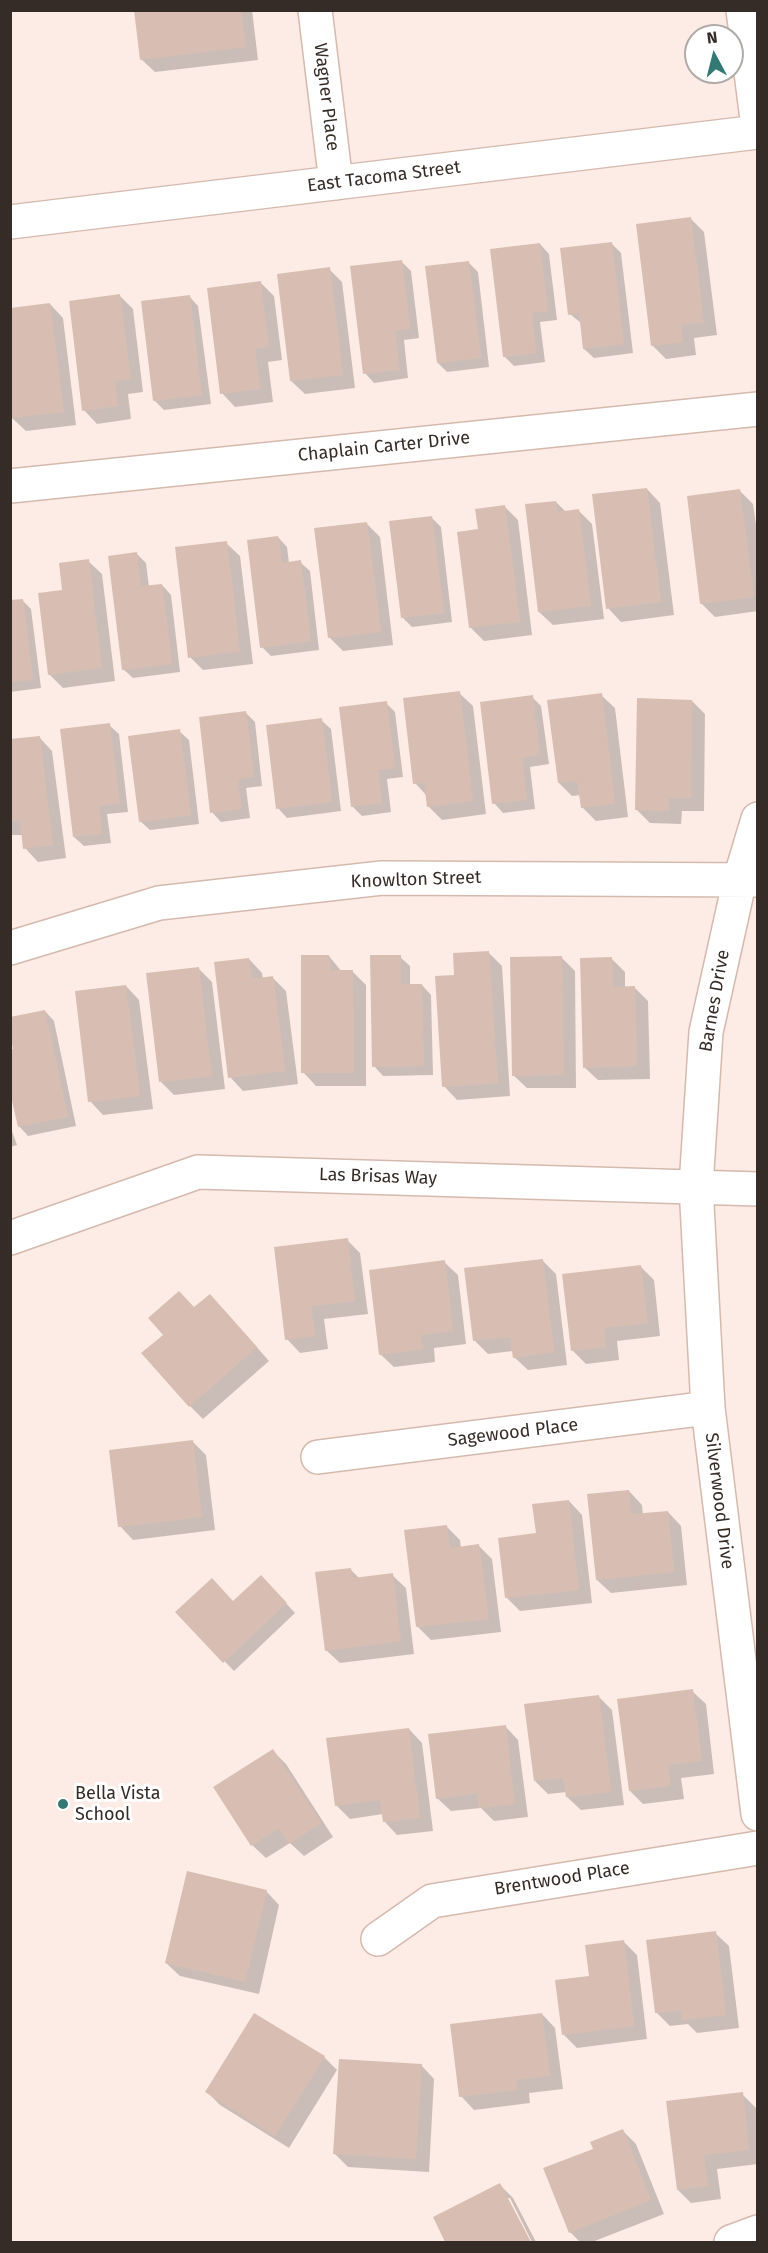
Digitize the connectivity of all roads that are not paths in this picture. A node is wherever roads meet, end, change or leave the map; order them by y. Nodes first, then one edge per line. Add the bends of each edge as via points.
1 (315, 10) edge
2 (743, 10) edge
3 (758, 126) edge
4 (758, 132) edge
5 (336, 183) junction
6 (10, 222) edge
7 (758, 409) edge
8 (10, 486) edge
9 (758, 819) edge
10 (749, 879) edge
11 (10, 948) edge
12 (696, 1186) junction
13 (758, 1189) edge
14 (10, 1238) edge
15 (708, 1408) junction
16 (318, 1457) dead end
17 (758, 1814) edge
18 (758, 1848) edge
19 (378, 1939) dead end
20 (758, 2232) edge
21 (731, 2242) edge

1 - 5 street, Wagner Place
2 - 3 street
4 - 5 street, East Tacoma Street
5 - 6 street, East Tacoma Street
7 - 8 street, Chaplain Carter Drive
9 - 10 street, Barnes Drive
10 - 11 street, Knowlton Street via 382,878 159,903
10 - 12 street, Barnes Drive via 706,1032
12 - 13 street, Las Brisas Way
12 - 14 street, Las Brisas Way via 198,1172
12 - 15 street, Silverwood Drive
15 - 16 street, Sagewood Place
15 - 17 street, Silverwood Drive
18 - 19 street, Brentwood Place via 432,1900
20 - 21 street

